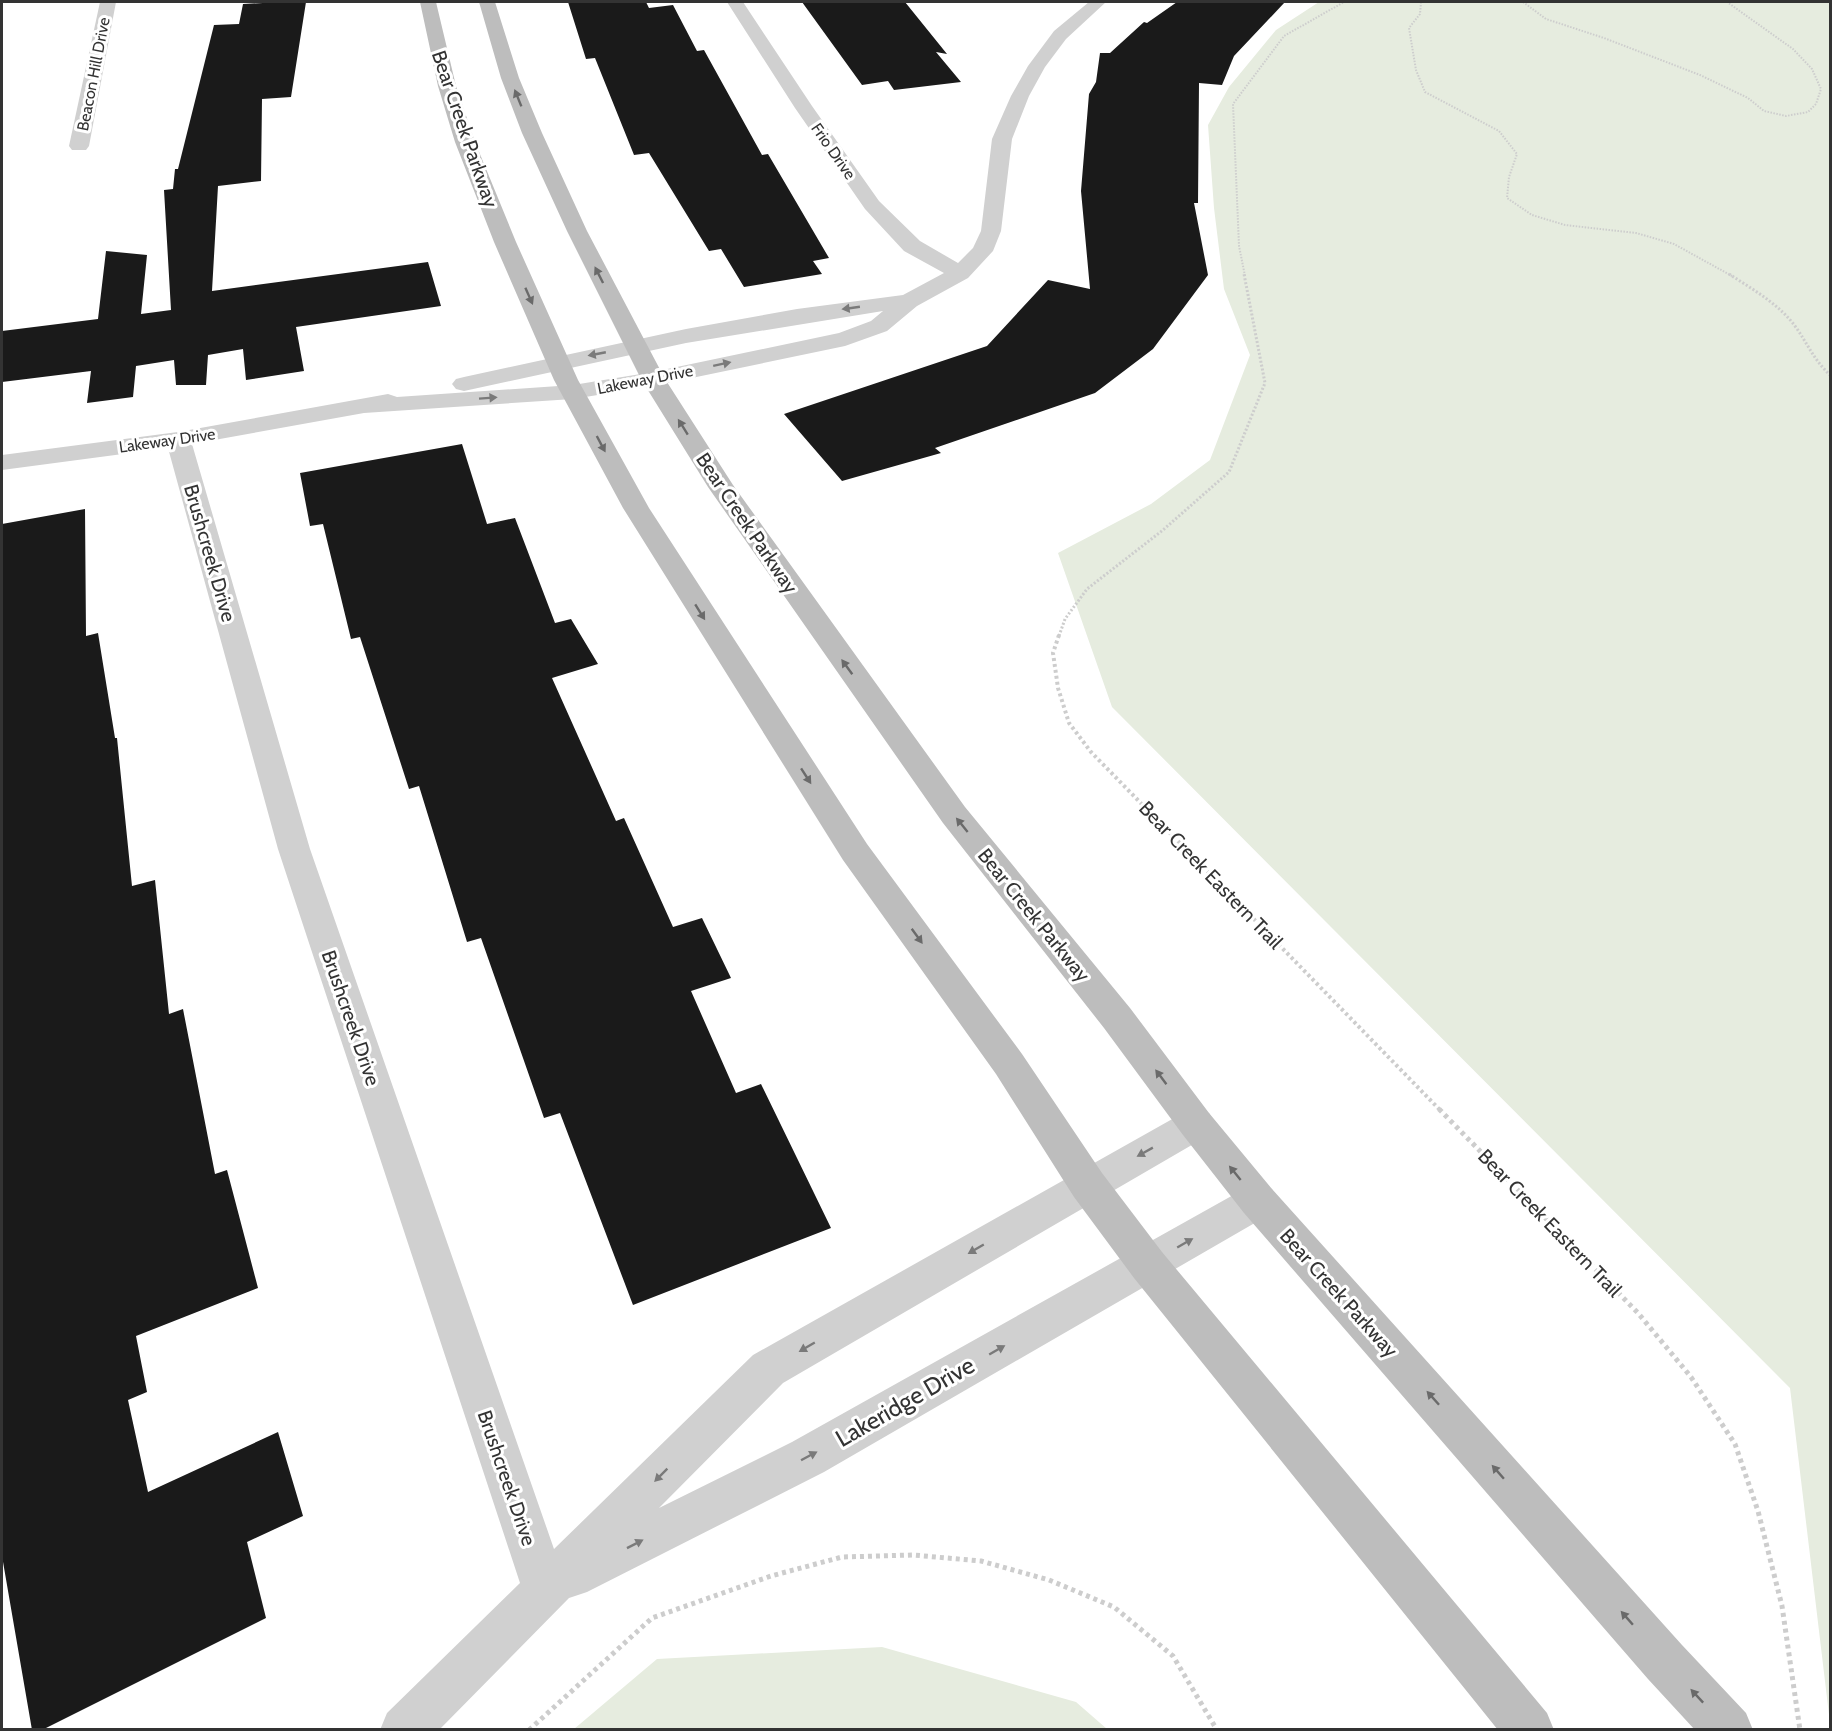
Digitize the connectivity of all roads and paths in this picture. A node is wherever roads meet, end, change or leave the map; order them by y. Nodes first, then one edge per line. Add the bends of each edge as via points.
1 (108, 2) edge
2 (428, 2) edge
3 (487, 2) edge
4 (735, 2) edge
5 (1098, 2) edge
6 (1344, 2) edge
7 (1421, 2) edge
8 (1523, 2) edge
9 (1727, 2) edge
10 (79, 146) dead end
11 (960, 273) junction
12 (909, 301) junction
13 (635, 346) junction
14 (1830, 375) edge
15 (566, 377) junction
16 (653, 379) junction
17 (367, 406) junction
18 (178, 440) junction
19 (2, 462) edge
20 (1196, 1124) junction
21 (1088, 1185) junction
22 (1258, 1202) junction
23 (1148, 1265) junction
24 (545, 1589) junction
25 (404, 1730) edge
26 (529, 1730) edge
27 (1217, 1730) edge
28 (1530, 1730) edge
29 (1729, 1730) edge
30 (1800, 1730) edge

1 - 10 street, Beacon Hill Drive
2 -> 15 main road, Bear Creek Parkway via 447,86 465,142
13 -> 3 main road, Bear Creek Parkway via 532,133
4 - 11 street, Frio Drive via 872,205 912,246
5 - 11 street, Lakeway Drive via 1060,35 1020,96 1002,139 991,231 982,251
6 - 30 path, Bear Creek Eastern Trail via 1284,36 1233,104 1239,246 1265,383 1229,472 1087,589 1065,619 1053,653 1058,688 1069,723 1091,752 1638,1313 1691,1377 1735,1444 1758,1511 1782,1606
7 - 14 path via 1420,14 1409,28 1416,70 1425,92 1499,131 1517,154 1507,198 1532,215 1565,225 1636,233 1674,244 1723,270 1764,297 1794,325 1816,362
8 - 9 path via 1546,19 1700,75 1749,98 1764,111 1786,116 1808,112 1816,104 1821,89 1812,69 1793,49
11 - 12 street, Lakeway Drive
12 -> 13 street, Lakeway Drive
16 -> 12 street, Lakeway Drive via 845,339 879,326
13 -> 15 street, Lakeway Drive
13 - 16 main road, Bear Creek Parkway
15 - 16 street, Lakeway Drive
17 -> 15 street, Lakeway Drive
15 - 17 street, Lakeway Drive
15 -> 21 main road, Bear Creek Parkway via 636,508 777,732 855,852 1009,1064
20 -> 16 main road, Bear Creek Parkway via 1117,1018 954,815 721,487
17 - 18 street, Lakeway Drive
18 - 19 street, Lakeway Drive
18 - 24 street, Brushcreek Drive via 294,849
20 -> 21 street, Lakeridge Drive
22 -> 20 main road, Bear Creek Parkway
21 - 23 main road, Bear Creek Parkway
21 -> 24 street, Lakeridge Drive via 768,1369
23 -> 22 street, Lakeridge Drive
29 -> 22 main road, Bear Creek Parkway
24 -> 23 street, Lakeridge Drive via 808,1457
23 - 28 main road, Bear Creek Parkway
24 - 25 street, Lakeridge Drive
26 - 27 path via 652,1618 771,1576 842,1557 914,1555 981,1561 1049,1580 1114,1607 1173,1656

